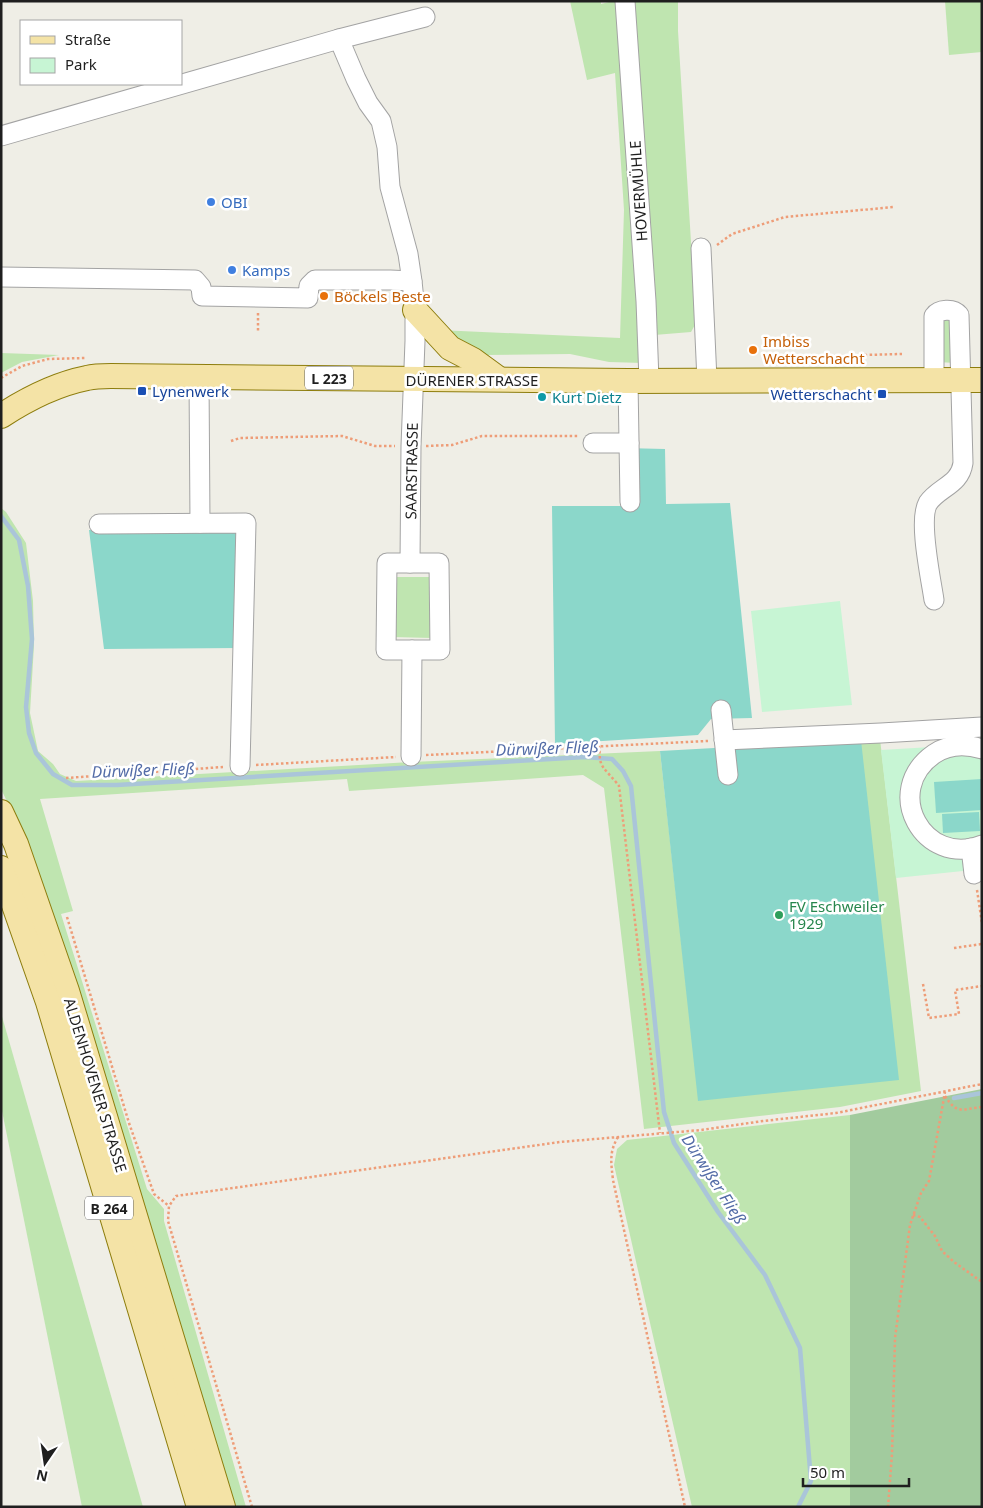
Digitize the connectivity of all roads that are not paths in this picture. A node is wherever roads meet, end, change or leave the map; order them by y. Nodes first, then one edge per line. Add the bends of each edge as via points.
1 (625, 1) edge
2 (426, 17) dead end
3 (340, 39) junction
4 (182, 84) edge
5 (179, 85) edge
6 (1, 136) edge
7 (701, 253) road end
8 (1, 277) edge
9 (412, 281) junction
10 (415, 310) junction
11 (199, 378) junction
12 (499, 379) junction
13 (413, 380) junction
14 (638, 380) junction
15 (707, 380) junction
16 (934, 380) junction
17 (971, 380) edge
18 (1, 416) edge
19 (593, 443) dead end
20 (629, 443) junction
21 (630, 502) dead end
22 (200, 523) junction
23 (98, 524) dead end
24 (410, 563) junction
25 (934, 600) dead end
26 (412, 650) junction
27 (721, 710) dead end
28 (982, 726) edge
29 (959, 736) junction
30 (724, 740) junction
31 (982, 749) edge
32 (411, 756) road end
33 (240, 766) dead end
34 (728, 775) dead end
35 (1, 812) edge
36 (976, 847) edge
37 (1, 868) edge
38 (974, 874) road end
39 (198, 1507) edge
40 (223, 1507) edge

1 - 14 street, HOVERMÜHLE via 646,301
2 - 3 street
3 - 4 street
3 - 9 street, SAARSTRASSE via 356,80 381,121 390,187
5 - 6 street
7 - 15 street
8 - 9 street via 195,280 201,287 202,296 308,298 309,286 315,280
9 - 10 street, SAARSTRASSE
10 - 12 main road via 450,348
10 - 13 street, SAARSTRASSE
11 - 13 main road, DÜRENER STRASSE / L 223
11 - 18 main road, DÜRENER STRASSE / L 223 via 89,377 39,395
11 - 22 street
12 - 13 main road, DÜRENER STRASSE / L 223
12 - 14 main road, DÜRENER STRASSE / L 223
13 - 24 street, SAARSTRASSE
14 - 15 main road, DÜRENER STRASSE / L 223
14 - 20 street, HOVERMÜHLE
15 - 16 main road, DÜRENER STRASSE / L 223
16 - 17 main road, DÜRENER STRASSE / L 223
16 - 17 street via 933,319 935,313 946,310 957,312
17 - 25 street via 962,470 926,508 925,538
19 - 20 street
20 - 21 street, HOVERMÜHLE
22 - 23 street
22 - 33 street via 246,523
24 - 26 street via 387,563 386,650
24 - 26 street via 440,563 440,650
26 - 32 street
27 - 30 street
28 - 29 street
29 - 30 street via 881,733
29 - 31 street
29 - 36 street via 924,761 914,776 910,791 911,810 918,825 934,842 956,849
30 - 34 street
35 - 40 main road, ALDENHOVENER STRASSE / B 264 via 16,844 67,990
36 - 38 street
37 - 39 main road, ALDENHOVENER STRASSE / B 264 via 48,1002

